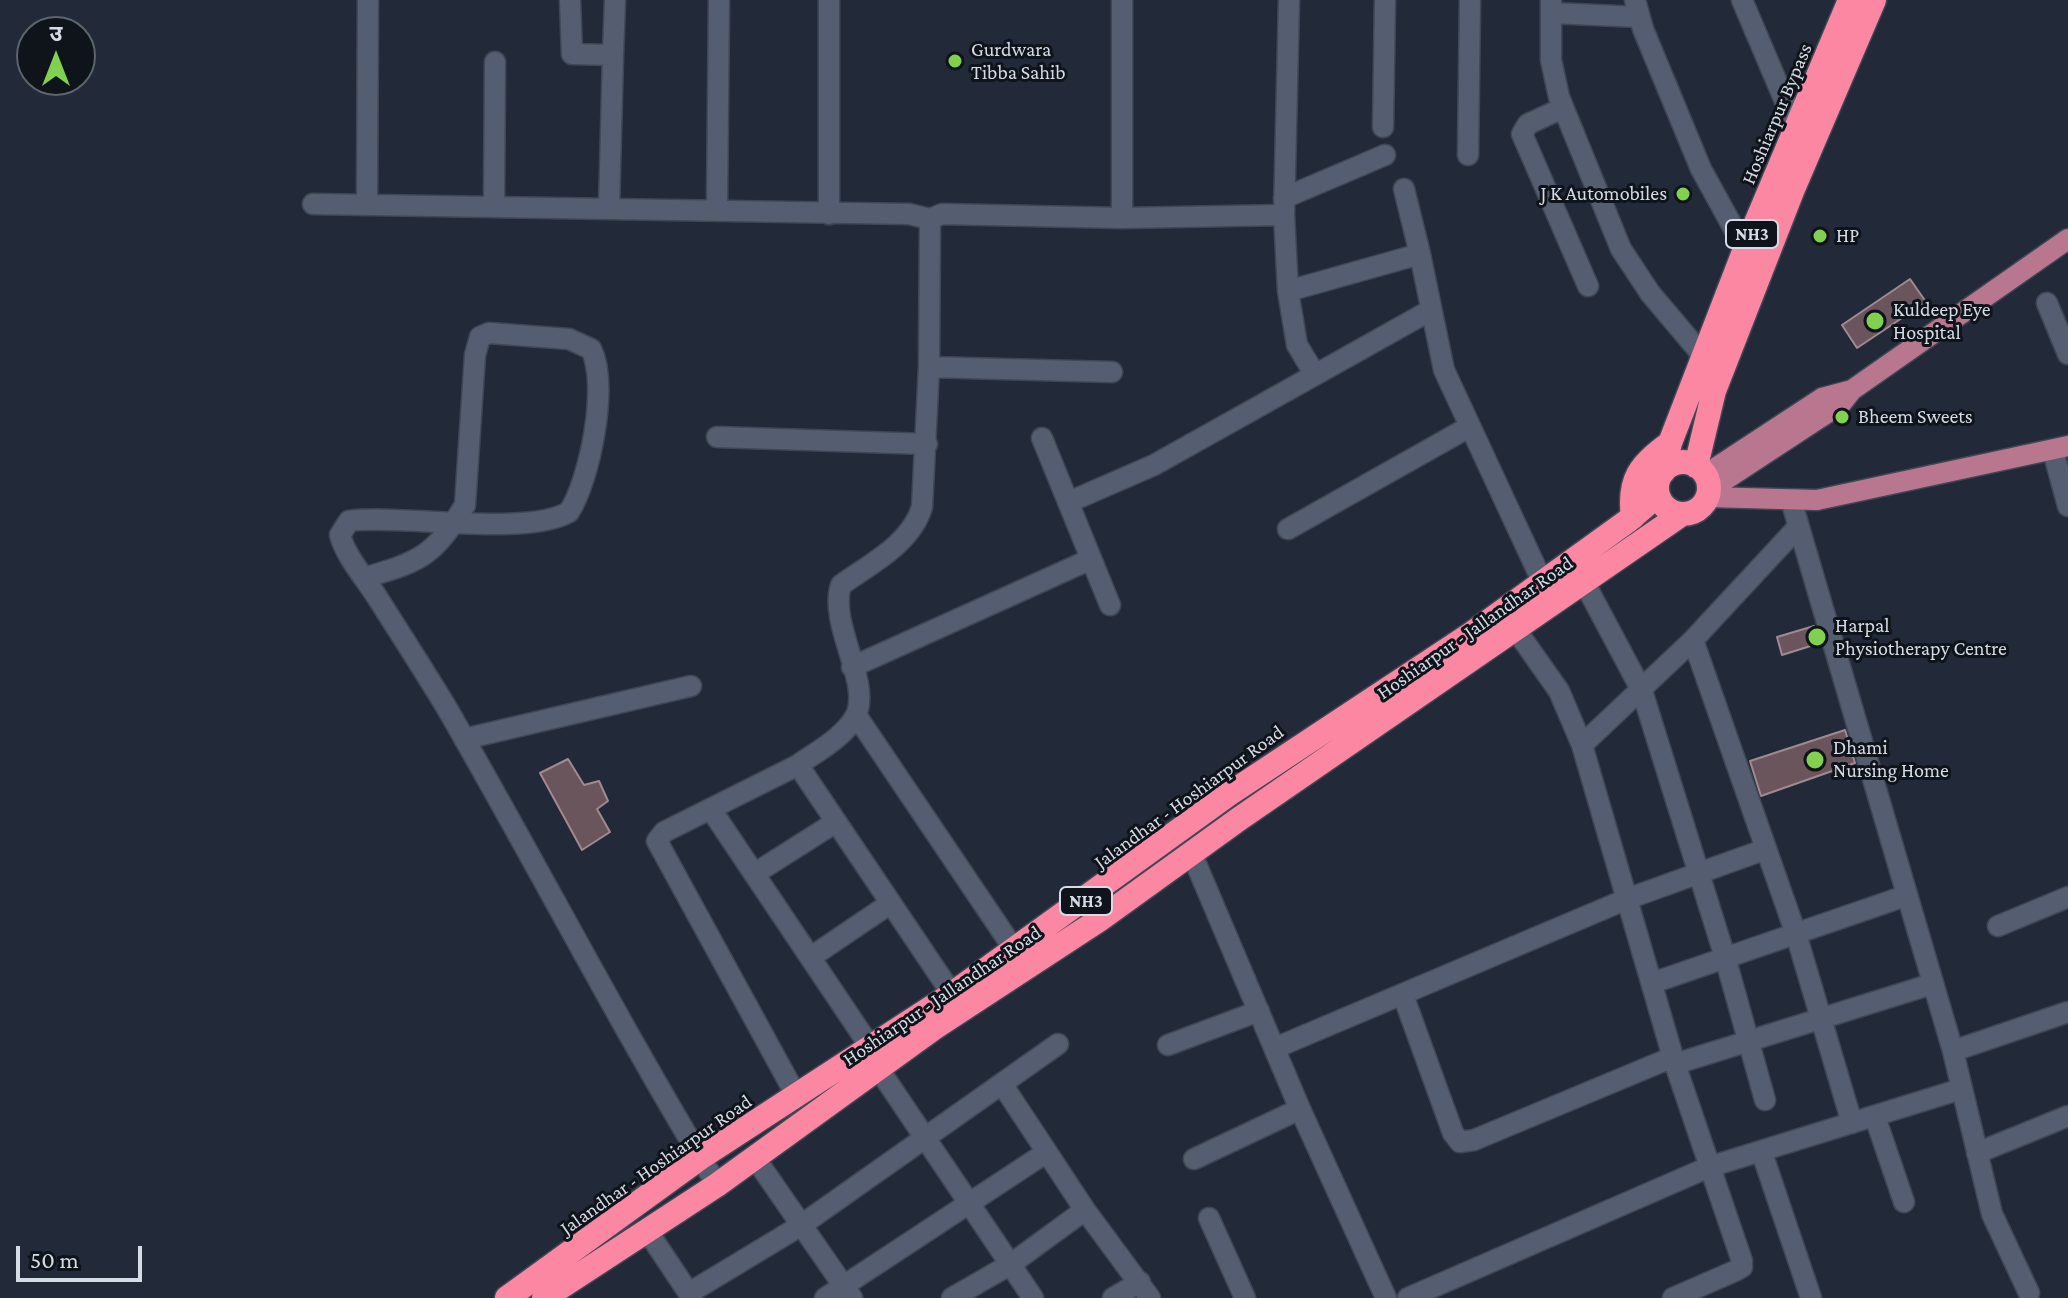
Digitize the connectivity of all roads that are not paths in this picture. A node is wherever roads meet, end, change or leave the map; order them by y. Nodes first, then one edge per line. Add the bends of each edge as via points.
1 (368, 0) edge
2 (570, 0) edge
3 (615, 0) edge
4 (719, 0) edge
5 (829, 0) edge
6 (1122, 0) edge
7 (1289, 0) edge
8 (1385, 0) edge
9 (1470, 0) edge
10 (1742, 0) edge
11 (1850, 0) edge
12 (1874, 0) edge
13 (1551, 6) edge
14 (1637, 8) edge
15 (613, 55) junction
16 (495, 62) dead end
17 (1563, 108) junction
18 (1383, 127) dead end
19 (1796, 127) junction
20 (1385, 155) dead end
21 (1468, 155) dead end
22 (1784, 184) junction
23 (1404, 189) dead end
24 (367, 203) junction
25 (313, 204) dead end
26 (1284, 206) junction
27 (494, 207) junction
28 (609, 208) junction
29 (717, 208) junction
30 (829, 214) junction
31 (1122, 218) junction
32 (930, 219) junction
33 (2068, 239) edge
34 (1745, 249) junction
35 (1420, 254) junction
36 (1588, 286) dead end
37 (1288, 291) junction
38 (2047, 303) dead end
39 (1431, 310) junction
40 (2068, 354) edge
41 (1704, 357) junction
42 (929, 367) junction
43 (1112, 372) dead end
44 (1314, 373) junction
45 (1469, 427) junction
46 (717, 437) dead end
47 (1042, 438) dead end
48 (1670, 443) junction
49 (927, 444) junction
50 (2060, 448) edge
51 (1661, 483) junction
52 (1700, 492) junction
53 (1069, 502) junction
54 (2068, 506) edge
55 (1794, 512) junction
56 (1633, 517) junction
57 (451, 523) junction
58 (1288, 529) dead end
59 (1089, 560) junction
60 (364, 578) junction
61 (1584, 582) junction
62 (1543, 583) junction
63 (1110, 605) dead end
64 (1516, 630) junction
65 (1693, 640) junction
66 (852, 667) junction
67 (691, 686) dead end
68 (1642, 691) junction
69 (856, 715) junction
70 (464, 739) junction
71 (1582, 745) junction
72 (798, 765) junction
73 (712, 811) junction
74 (836, 822) junction
75 (1766, 849) junction
76 (1191, 852) junction
77 (1699, 873) junction
78 (754, 874) junction
79 (1905, 896) junction
80 (2068, 897) edge
81 (1627, 899) junction
82 (891, 903) junction
83 (1998, 926) dead end
84 (1796, 934) junction
85 (811, 957) junction
86 (1725, 957) junction
87 (1020, 958) junction
88 (1652, 983) junction
89 (1932, 984) junction
90 (952, 994) junction
91 (1403, 995) junction
92 (1259, 1011) junction
93 (2068, 1012) edge
94 (1821, 1017) junction
95 (1748, 1040) junction
96 (1058, 1044) dead end
97 (1168, 1045) dead end
98 (1275, 1048) junction
99 (1953, 1051) junction
100 (874, 1058) junction
101 (1674, 1060) junction
102 (1002, 1084) junction
103 (1961, 1089) junction
104 (797, 1097) junction
105 (1765, 1100) dead end
106 (1300, 1109) junction
107 (2068, 1116) edge
108 (1875, 1117) junction
109 (1852, 1123) junction
110 (925, 1140) junction
111 (1047, 1152) junction
112 (1762, 1153) junction
113 (1977, 1153) junction
114 (700, 1158) junction
115 (755, 1158) junction
116 (1194, 1159) dead end
117 (1709, 1167) junction
118 (717, 1185) junction
119 (1904, 1202) dead end
120 (970, 1203) junction
121 (1085, 1210) junction
122 (1209, 1218) dead end
123 (800, 1226) junction
124 (648, 1232) junction
125 (1011, 1264) junction
126 (1145, 1290) edge
127 (848, 1292) edge
128 (2029, 1293) dead end
129 (690, 1296) edge
130 (507, 1298) edge
131 (544, 1298) edge
132 (825, 1298) edge
133 (952, 1298) edge
134 (1033, 1298) edge
135 (1113, 1298) edge
136 (1245, 1298) edge
137 (1386, 1298) edge
138 (1408, 1298) edge
139 (1673, 1298) edge
140 (1811, 1298) edge

1 - 24 street
2 - 15 street via 572,54
3 - 15 street
4 - 29 street
5 - 30 street
6 - 31 street
7 - 26 street
8 - 18 street
9 - 21 street
10 - 19 street
11 - 19 highway, Hoshiarpur Bypass / NH3
12 - 22 highway, NH3
13 - 14 street
13 - 17 street via 1551,60
14 - 34 street via 1701,169
15 - 28 street
16 - 27 street
17 - 36 street via 1528,124 1522,134
17 - 41 street via 1628,263
19 - 22 highway, Hoshiarpur Bypass / NH3
20 - 26 street
22 - 34 highway, Hoshiarpur Bypass / NH3
22 - 52 highway, NH3 via 1714,391
23 - 35 street
24 - 25 street
24 - 27 street
26 - 31 street
26 - 37 street
27 - 28 street
28 - 29 street
29 - 30 street
30 - 32 street
31 - 32 street via 942,214
32 - 42 street
33 - 52 main road via 1852,390 1822,398
34 - 41 highway, Hoshiarpur Bypass / NH3
35 - 37 street
35 - 39 street
37 - 44 street via 1297,345
38 - 40 street
39 - 44 street
39 - 45 street via 1440,358
41 - 48 highway, Hoshiarpur Bypass / NH3
42 - 43 street
42 - 49 street
44 - 53 street via 1154,465
45 - 58 street
45 - 62 street
46 - 49 street
47 - 53 street
48 - 51 highway, Hoshiarpur Bypass / NH3
48 - 56 highway via 1633,479
49 - 66 street via 917,523 841,585 838,615
50 - 54 street
50 - 55 main road via 1817,500
51 - 52 highway via 1667,508
51 - 52 highway via 1677,463
51 - 56 highway, Jalandhar - Hoshiarpur Road / NH3
52 - 55 main road
52 - 61 highway, Hoshiarpur - Jallandhar Road / NH3
53 - 59 street
55 - 65 street
55 - 79 street
56 - 62 highway, Jalandhar - Hoshiarpur Road / NH3
57 - 57 street via 543,521 569,512 582,487 596,411 598,376 591,349 569,339 489,333 480,337 475,344 469,487 465,505
57 - 60 street via 419,561
57 - 60 street via 349,521 342,527 342,542
59 - 63 street
59 - 66 street
60 - 70 street
61 - 64 highway, Hoshiarpur - Jallandhar Road / NH3
61 - 68 street
62 - 87 highway, Jalandhar - Hoshiarpur Road / NH3 via 1229,794
64 - 71 street via 1559,691
64 - 76 highway, Hoshiarpur - Jallandhar Road / NH3
65 - 68 street
65 - 75 street
66 - 69 street
67 - 70 street
68 - 71 street
68 - 77 street
69 - 72 street
69 - 87 street
70 - 114 street
71 - 81 street
72 - 73 street
72 - 74 street
73 - 78 street
73 - 104 street via 664,832 657,841
74 - 78 street
74 - 82 street
75 - 77 street
75 - 84 street
76 - 87 highway, Hoshiarpur - Jallandhar Road / NH3 via 1099,920
76 - 92 street
77 - 81 street
77 - 86 street
78 - 85 street
79 - 84 street
79 - 89 street
80 - 83 street
81 - 88 street
81 - 91 street
82 - 85 street
82 - 90 street
84 - 86 street
84 - 94 street
85 - 100 street
86 - 88 street
86 - 95 street
87 - 90 highway, Jalandhar - Hoshiarpur Road / NH3
87 - 100 highway, Hoshiarpur - Jallandhar Road / NH3
88 - 101 street
89 - 94 street
89 - 99 street
90 - 100 highway, Jalandhar - Hoshiarpur Road / NH3
91 - 98 street
91 - 101 street via 1460,1142
92 - 97 street
92 - 98 street
93 - 99 street
94 - 95 street
94 - 109 street
95 - 101 street
95 - 105 street
96 - 102 street
98 - 106 street
99 - 103 street
100 - 104 highway, Jalandhar - Hoshiarpur Road / NH3
100 - 110 street
100 - 115 highway, Hoshiarpur - Jallandhar Road / NH3
101 - 117 street
102 - 110 street
102 - 111 street
103 - 108 street
103 - 113 street
104 - 114 highway, Jalandhar - Hoshiarpur Road / NH3
106 - 116 street
106 - 137 street
107 - 113 street
108 - 109 street
108 - 119 street
109 - 112 street
110 - 120 street
110 - 123 street
111 - 120 street
111 - 121 street
112 - 117 street
112 - 140 street
113 - 128 street via 1992,1214
114 - 118 street
114 - 130 highway, Jalandhar - Hoshiarpur Road / NH3
115 - 118 highway, Hoshiarpur - Jallandhar Road / NH3
115 - 123 street
117 - 138 street
117 - 139 street via 1742,1267
118 - 124 highway, Hoshiarpur - Jallandhar Road / NH3
120 - 125 street
120 - 127 street
121 - 125 street
121 - 126 street
122 - 136 street
123 - 127 street
123 - 129 street
124 - 129 street
124 - 131 highway, Hoshiarpur - Jallandhar Road / NH3
125 - 133 street
125 - 134 street
126 - 135 street
127 - 132 street

